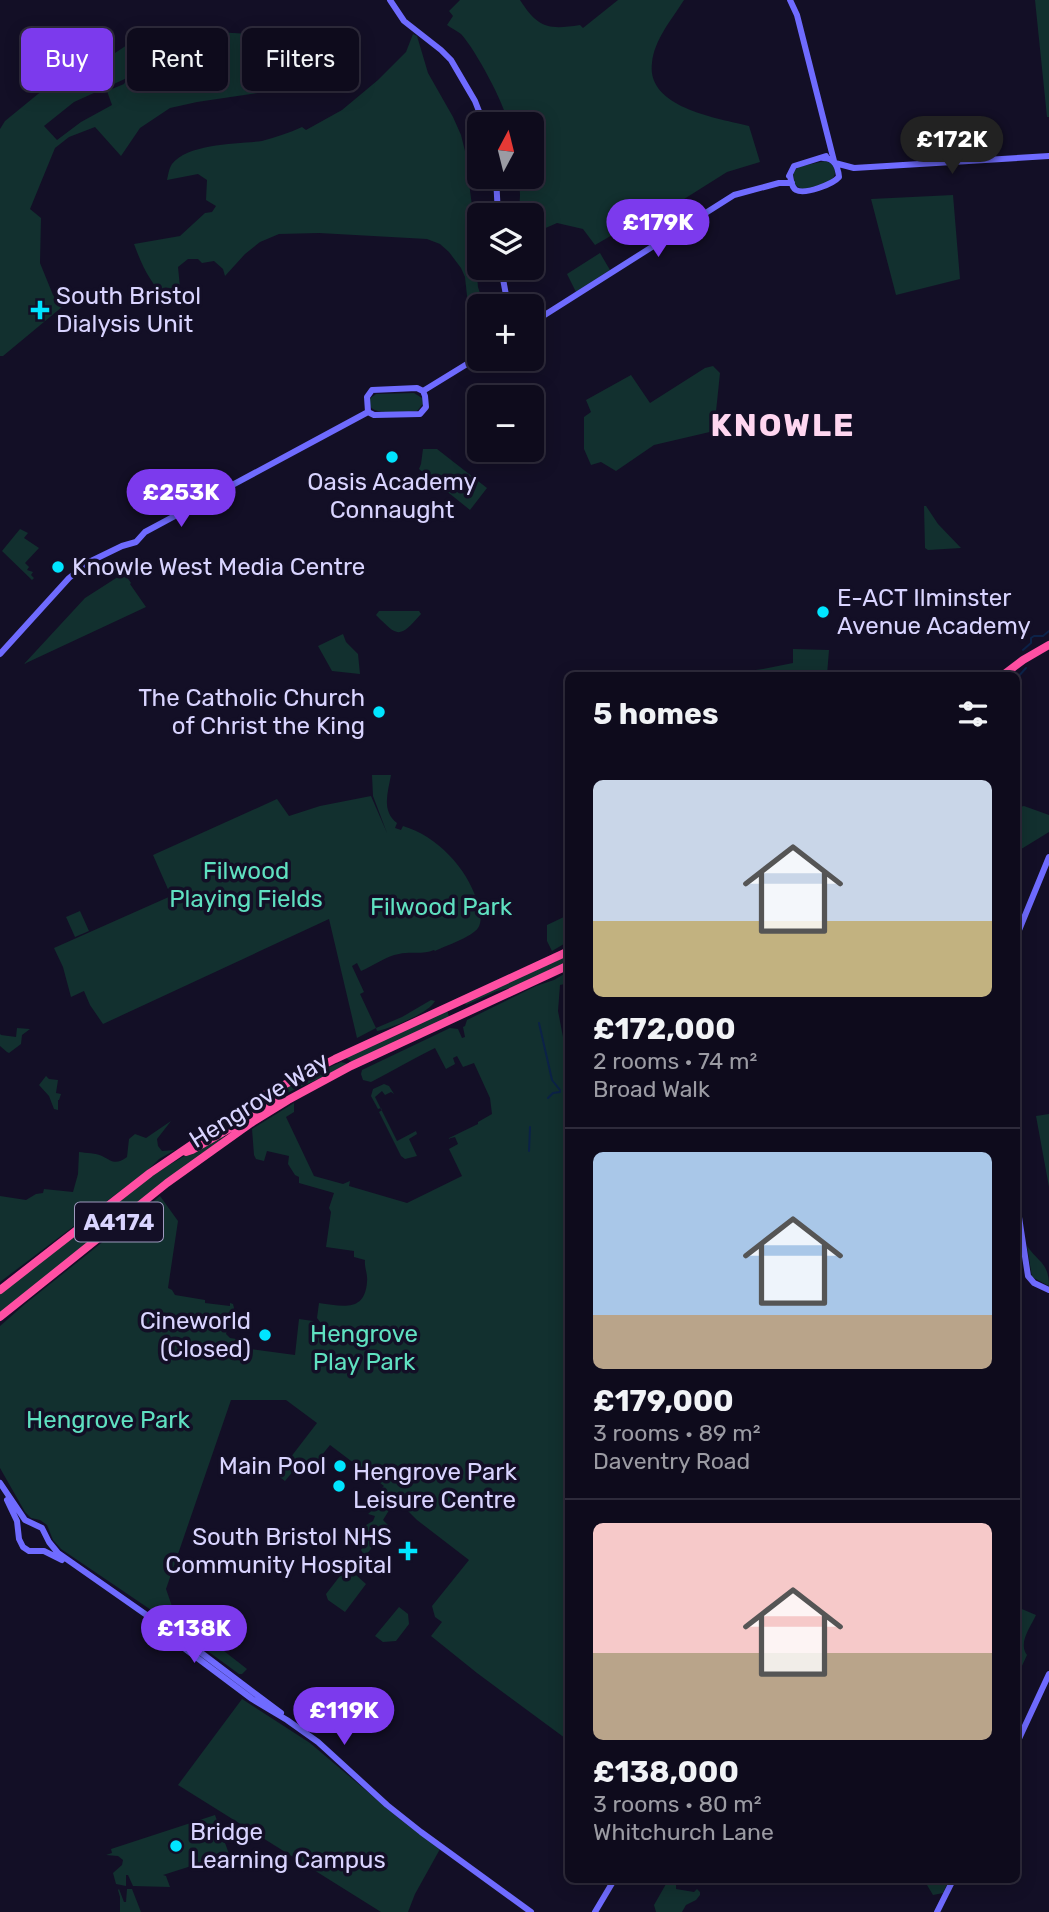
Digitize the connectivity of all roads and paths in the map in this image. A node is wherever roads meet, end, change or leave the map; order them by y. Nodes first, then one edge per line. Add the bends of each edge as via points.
1 (390, 0) edge
2 (792, 1) edge
3 (479, 112) edge
4 (832, 150) junction
5 (1049, 156) edge
6 (823, 158) junction
7 (835, 162) junction
8 (854, 168) junction
9 (790, 175) junction
10 (839, 176) junction
11 (779, 183) junction
12 (792, 183) junction
13 (544, 315) edge
14 (467, 364) edge
15 (423, 391) junction
16 (368, 412) junction
17 (1049, 645) edge
18 (0, 654) edge
19 (1007, 672) edge
20 (1049, 857) edge
21 (1020, 928) edge
22 (565, 953) edge
23 (565, 967) edge
24 (495, 999) junction
25 (453, 1013) dead end
26 (335, 1059) junction
27 (351, 1066) junction
28 (288, 1100) junction
29 (227, 1120) junction
30 (243, 1128) junction
31 (177, 1154) junction
32 (1020, 1224) edge
33 (0, 1290) edge
34 (1049, 1290) edge
35 (0, 1317) edge
36 (0, 1484) edge
37 (32, 1524) junction
38 (19, 1534) junction
39 (45, 1535) junction
40 (37, 1550) junction
41 (81, 1570) junction
42 (1049, 1674) edge
43 (1020, 1737) edge
44 (612, 1883) edge
45 (952, 1883) edge
46 (531, 1912) edge
47 (595, 1912) edge
48 (937, 1912) edge

1 - 3 street via 404,20 451,60
2 - 4 street
4 - 6 street
4 - 7 street
5 - 8 street
6 - 7 street
6 - 9 street via 794,166
7 - 8 street
7 - 10 street
8 - 10 street
9 - 11 street
9 - 12 street
10 - 12 street via 831,184 804,191
11 - 12 street
11 - 13 street via 734,195
14 - 15 street
15 - 16 street via 372,390 367,397
15 - 16 street via 426,407 420,414
16 - 18 street via 145,532 134,543 80,568
17 - 19 highway
20 - 21 street
22 - 26 highway, Hengrove Way / A4174
23 - 24 highway, Hengrove Way / A4174
24 - 25 highway
24 - 27 highway, Hengrove Way / A4174
26 - 27 highway
26 - 29 highway, Hengrove Way / A4174
27 - 28 highway, Hengrove Way / A4174
28 - 29 highway via 272,1102 236,1122
28 - 30 highway, Hengrove Way / A4174
29 - 31 highway, Hengrove Way / A4174
30 - 31 highway via 232,1127
30 - 35 highway, Hengrove Way / A4174
31 - 33 highway, Hengrove Way / A4174
32 - 34 street via 1028,1276
36 - 37 street
36 - 38 street
37 - 38 street
37 - 39 street
38 - 40 street via 23,1548
39 - 40 street via 45,1544
39 - 41 street via 58,1553
40 - 41 street
41 - 46 street via 258,1695 387,1805
42 - 43 street
44 - 47 street
45 - 48 street

